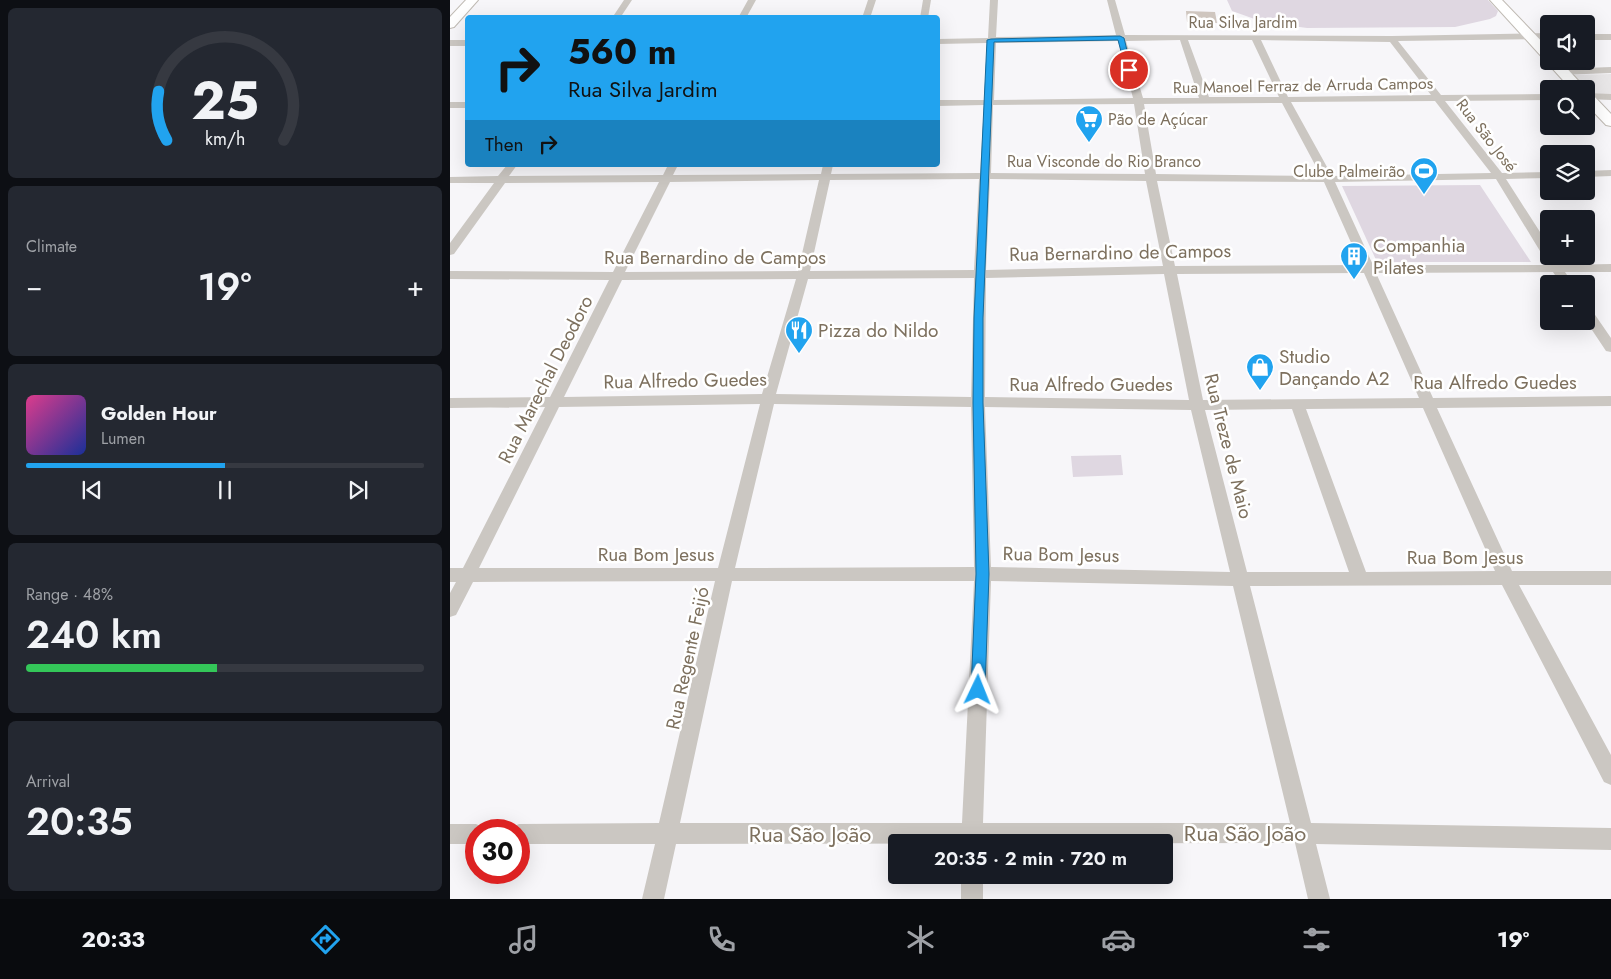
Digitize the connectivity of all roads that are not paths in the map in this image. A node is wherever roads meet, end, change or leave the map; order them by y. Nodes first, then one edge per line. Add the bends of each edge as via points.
1 (472, 0) edge
2 (485, 0) edge
3 (628, 0) edge
4 (752, 0) edge
5 (872, 0) edge
6 (927, 0) edge
7 (994, 0) edge
8 (1111, 0) edge
9 (1496, 0) edge
10 (472, 15) edge
11 (618, 15) edge
12 (744, 15) edge
13 (867, 15) edge
14 (924, 15) edge
15 (465, 23) edge
16 (450, 24) edge
17 (1532, 36) junction
18 (1540, 36) edge
19 (1183, 37) junction
20 (1255, 37) junction
21 (1595, 37) edge
22 (1611, 37) edge
23 (1120, 38) junction
24 (1392, 38) junction
25 (940, 40) edge
26 (991, 40) junction
27 (450, 41) edge
28 (465, 43) edge
29 (1540, 46) edge
30 (1595, 69) edge
31 (1561, 70) edge
32 (1611, 70) edge
33 (1571, 80) edge
34 (1595, 95) edge
35 (1611, 96) edge
36 (1540, 97) edge
37 (1437, 99) junction
38 (1285, 100) junction
39 (1204, 101) junction
40 (1138, 102) junction
41 (940, 103) edge
42 (988, 103) junction
43 (450, 105) edge
44 (465, 105) edge
45 (1595, 105) edge
46 (1611, 122) edge
47 (511, 167) edge
48 (672, 167) edge
49 (826, 171) edge
50 (1611, 173) edge
51 (1595, 174) edge
52 (1540, 175) edge
53 (985, 176) junction
54 (1499, 176) junction
55 (1151, 177) junction
56 (667, 179) junction
57 (1328, 179) junction
58 (450, 180) edge
59 (502, 180) junction
60 (1540, 242) edge
61 (450, 251) edge
62 (1555, 265) edge
63 (1369, 268) junction
64 (1557, 268) junction
65 (1611, 268) edge
66 (1171, 270) junction
67 (980, 274) junction
68 (450, 275) edge
69 (803, 275) junction
70 (1561, 275) edge
71 (618, 276) junction
72 (1595, 325) edge
73 (1611, 348) edge
74 (768, 399) junction
75 (1611, 401) edge
76 (554, 402) junction
77 (1427, 402) junction
78 (450, 403) edge
79 (978, 403) junction
80 (1297, 404) junction
81 (1197, 405) junction
82 (983, 574) junction
83 (458, 575) edge
84 (725, 575) junction
85 (1360, 578) junction
86 (1611, 578) edge
87 (1241, 579) junction
88 (1507, 579) junction
89 (450, 610) edge
90 (1611, 775) edge
91 (1303, 833) junction
92 (450, 834) edge
93 (465, 834) edge
94 (530, 834) edge
95 (669, 834) junction
96 (972, 834) edge
97 (1173, 835) edge
98 (888, 837) edge
99 (1611, 839) edge
100 (972, 884) edge
101 (653, 899) edge
102 (972, 899) edge
103 (1319, 899) edge

1 - 16 main road
2 - 10 main road
3 - 11 street
4 - 12 street
5 - 13 street
6 - 14 street
7 - 26 street
8 - 23 street, Rua Treze de Maio
9 - 17 main road
15 - 27 main road
17 - 18 street, Rua Silva Jardim
17 - 24 street, Rua Silva Jardim
17 - 29 main road
19 - 20 street, Rua Silva Jardim
19 - 23 street, Rua Silva Jardim
19 - 39 street
20 - 24 street, Rua Silva Jardim
20 - 38 street
21 - 22 street
23 - 26 street, Rua Silva Jardim
23 - 40 street, Rua Treze de Maio
24 - 37 street, Rua São José
25 - 26 street, Rua Silva Jardim
26 - 42 street
27 - 28 street
30 - 32 street
31 - 33 main road
34 - 35 street
36 - 37 street, Rua Manoel Ferraz de Arruda Campos
37 - 38 street, Rua Manoel Ferraz de Arruda Campos
37 - 54 street, Rua São José
38 - 39 street, Rua Manoel Ferraz de Arruda Campos
38 - 57 street
39 - 40 street, Rua Manoel Ferraz de Arruda Campos
40 - 42 street, Rua Manoel Ferraz de Arruda Campos
40 - 55 street, Rua Treze de Maio
41 - 42 street, Rua Manoel Ferraz de Arruda Campos
42 - 53 street
43 - 44 street
45 - 46 main road
47 - 59 street
48 - 56 street, Rua Marechal Deodoro
49 - 53 street, Rua Visconde do Rio Branco
49 - 56 street, Rua Visconde do Rio Branco
49 - 69 street, Rua Regente Feijó
50 - 51 street
52 - 54 street, Rua Visconde do Rio Branco
53 - 55 street, Rua Visconde do Rio Branco
53 - 67 street
54 - 57 street, Rua Visconde do Rio Branco
54 - 60 street, Rua São José
55 - 57 street, Rua Visconde do Rio Branco
55 - 66 street, Rua Treze de Maio
56 - 59 street, Rua Visconde do Rio Branco
56 - 71 street, Rua Marechal Deodoro
57 - 63 street
58 - 59 street, Rua Visconde do Rio Branco
59 - 61 street
62 - 64 street, Rua São José
63 - 64 street, Rua Bernardino de Campos
63 - 66 street, Rua Bernardino de Campos
63 - 77 street
64 - 65 street, Rua Bernardino de Campos
64 - 70 street, Rua São José
66 - 67 street, Rua Bernardino de Campos
66 - 81 street, Rua Treze de Maio
67 - 69 street, Rua Bernardino de Campos
67 - 79 street
68 - 71 street, Rua Bernardino de Campos
69 - 71 street, Rua Bernardino de Campos
69 - 74 street, Rua Regente Feijó
71 - 76 street, Rua Marechal Deodoro
72 - 73 street
74 - 76 street, Rua Alfredo Guedes
74 - 79 street, Rua Alfredo Guedes
74 - 84 street, Rua Regente Feijó
75 - 77 street, Rua Alfredo Guedes
76 - 78 street, Rua Alfredo Guedes
76 - 83 street, Rua Marechal Deodoro
77 - 80 street, Rua Alfredo Guedes
77 - 88 street
79 - 81 street, Rua Alfredo Guedes
79 - 82 street
80 - 81 street, Rua Alfredo Guedes
80 - 85 street
81 - 87 street, Rua Treze de Maio
82 - 84 street, Rua Bom Jesus
82 - 87 street, Rua Bom Jesus
82 - 96 street
83 - 84 street, Rua Bom Jesus
83 - 89 street, Rua Marechal Deodoro
84 - 95 street, Rua Regente Feijó
85 - 87 street, Rua Bom Jesus
85 - 88 street, Rua Bom Jesus
86 - 88 street, Rua Bom Jesus
87 - 91 street, Rua Treze de Maio
88 - 90 street
91 - 97 street, Rua São João
91 - 99 street, Rua São João
91 - 103 street, Rua Treze de Maio
92 - 93 street
94 - 95 street, Rua São João
95 - 98 street, Rua São João
95 - 101 street, Rua Regente Feijó
100 - 102 street

